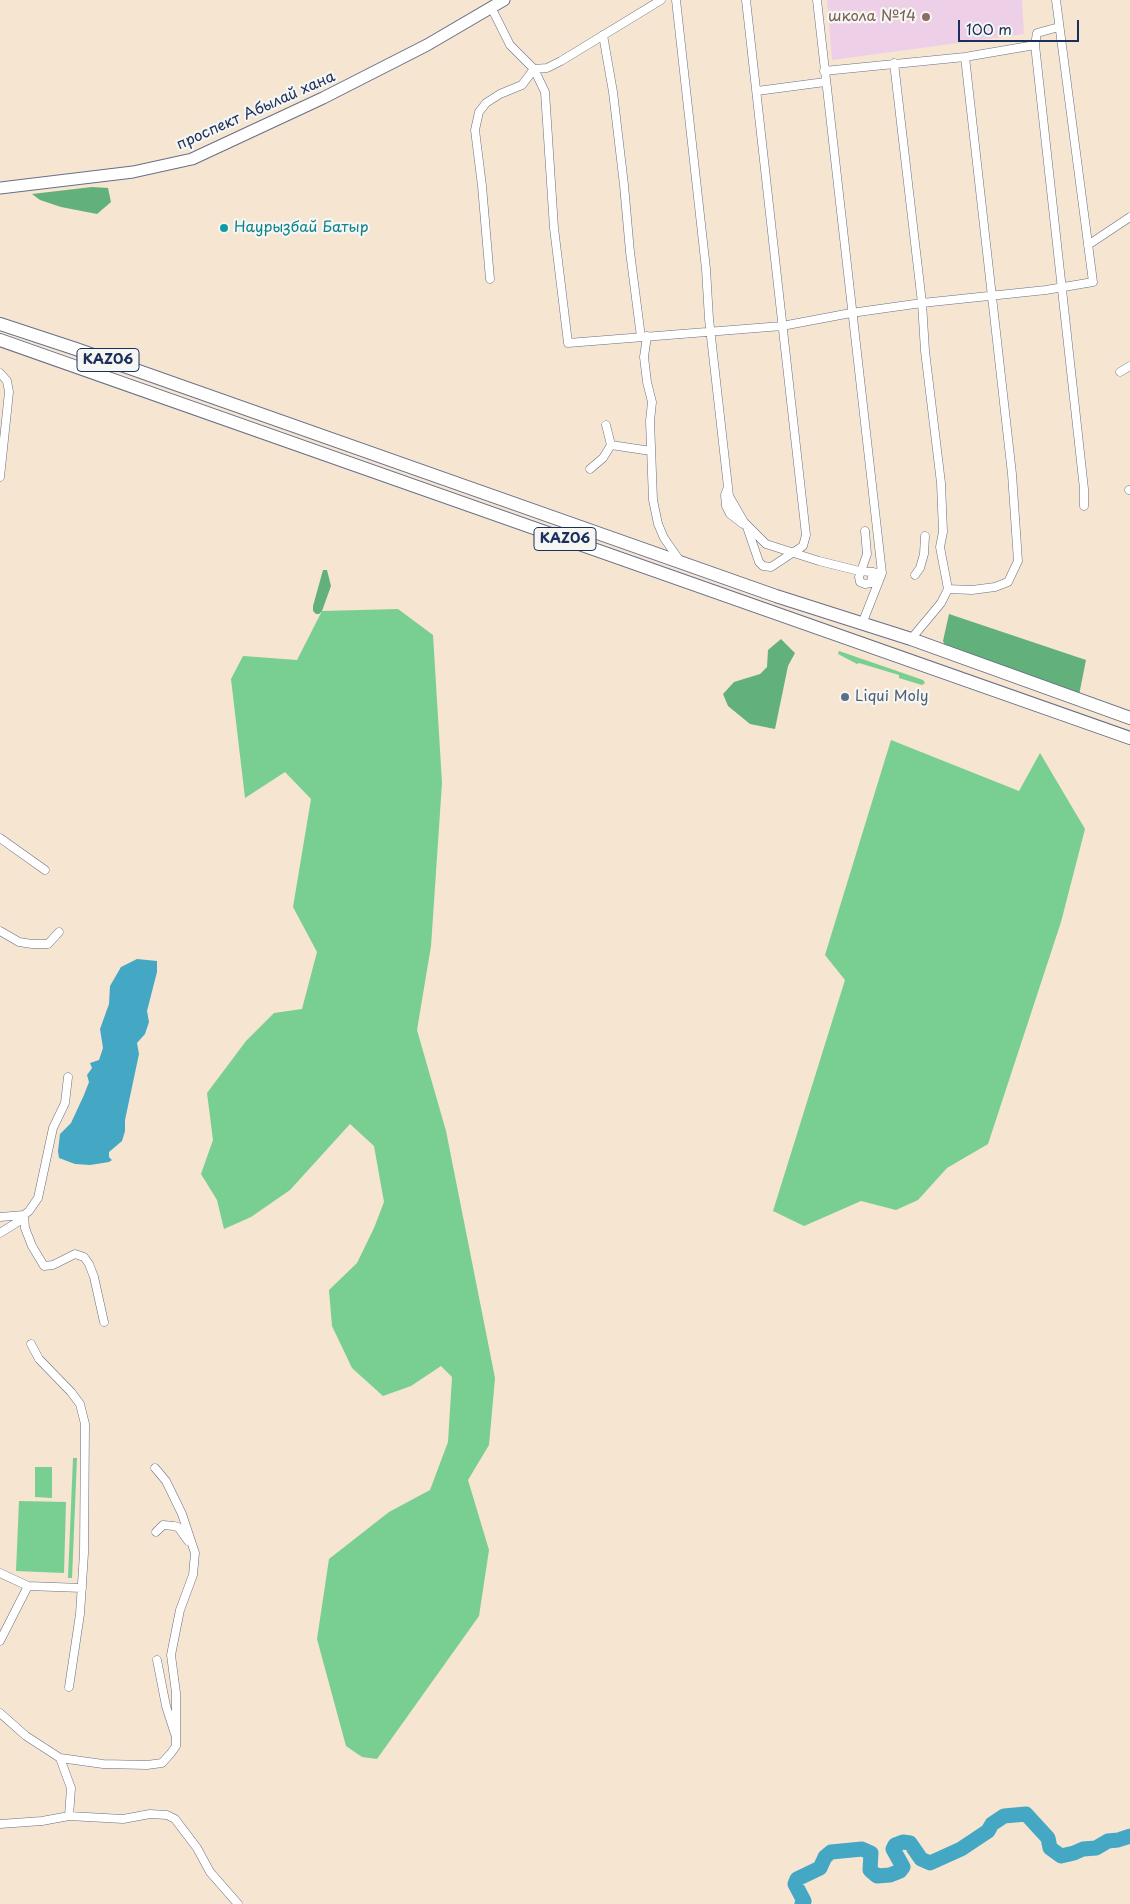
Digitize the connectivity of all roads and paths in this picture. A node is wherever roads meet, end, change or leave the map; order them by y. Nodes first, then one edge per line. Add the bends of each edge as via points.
1 (504, 0) edge
2 (661, 0) edge
3 (676, 0) edge
4 (746, 0) edge
5 (817, 0) edge
6 (1056, 0) edge
7 (491, 7) junction
8 (1059, 27) junction
9 (603, 35) junction
10 (1035, 45) junction
11 (966, 57) junction
12 (894, 63) junction
13 (534, 69) junction
14 (824, 71) junction
15 (825, 82) junction
16 (757, 91) junction
17 (0, 188) edge
18 (1130, 217) edge
19 (1088, 245) junction
20 (490, 279) dead end
21 (1062, 287) junction
22 (992, 296) junction
23 (922, 303) junction
24 (851, 313) junction
25 (0, 324) edge
26 (782, 326) junction
27 (710, 331) junction
28 (644, 336) junction
29 (0, 340) edge
30 (1130, 366) edge
31 (1120, 372) dead end
32 (0, 373) edge
33 (606, 425) dead end
34 (611, 445) junction
35 (651, 451) junction
36 (590, 469) dead end
37 (0, 477) edge
38 (1084, 506) dead end
39 (746, 524) junction
40 (865, 531) dead end
41 (943, 532) junction
42 (925, 536) dead end
43 (794, 553) junction
44 (924, 554) junction
45 (680, 562) junction
46 (861, 571) junction
47 (873, 572) junction
48 (882, 573) junction
49 (915, 575) dead end
50 (948, 589) junction
51 (862, 624) junction
52 (911, 639) junction
53 (1130, 718) edge
54 (1130, 738) edge
55 (0, 838) edge
56 (45, 870) dead end
57 (0, 931) edge
58 (59, 932) dead end
59 (68, 1077) dead end
60 (24, 1216) junction
61 (0, 1217) edge
62 (0, 1234) edge
63 (104, 1322) dead end
64 (31, 1344) dead end
65 (155, 1468) dead end
66 (156, 1532) dead end
67 (194, 1551) junction
68 (0, 1572) edge
69 (28, 1586) junction
70 (82, 1588) junction
71 (0, 1641) edge
72 (157, 1660) dead end
73 (69, 1687) dead end
74 (0, 1713) edge
75 (176, 1738) junction
76 (60, 1758) junction
77 (69, 1816) junction
78 (0, 1824) edge
79 (238, 1904) edge

1 - 7 main road, проспект Абылай хана
2 - 9 street
3 - 27 street
4 - 16 street
5 - 14 street
6 - 8 street
7 - 13 street via 510,45
7 - 17 main road, проспект Абылай хана via 324,98 192,159 133,172
8 - 10 street via 1037,33
8 - 19 street
9 - 13 street via 547,68
9 - 28 street via 613,92 630,252
10 - 11 street
10 - 21 street
11 - 12 street
11 - 22 street
12 - 14 street
12 - 23 street
13 - 20 street via 522,85 500,94 478,112 475,130
13 - 28 street via 545,92 554,228 568,343
14 - 15 street
15 - 16 street
15 - 24 street
16 - 26 street
18 - 19 street
19 - 21 street via 1093,282
21 - 22 street
21 - 38 street
22 - 23 street
22 - 50 street via 1012,474 1018,561 1008,582 972,590
23 - 24 street
23 - 41 street via 941,482
24 - 26 street
24 - 48 street
25 - 45 highway, KАZ06
26 - 27 street
26 - 43 street via 806,535 803,546
27 - 28 street
27 - 39 street via 729,496
28 - 35 street via 647,382 652,402
29 - 54 highway, KАZ06
30 - 31 street
32 - 37 street via 7,381 9,392
33 - 34 street
34 - 35 street
34 - 36 street via 603,458
35 - 45 street via 653,500 658,524
39 - 43 street via 766,544
39 - 43 street via 763,566 770,567
40 - 46 street via 867,554
41 - 44 street
41 - 50 street via 940,547
42 - 44 street
43 - 46 street
44 - 49 street
45 - 51 highway, KАZ06
46 - 47 street
46 - 47 street via 860,582 865,584 871,583
47 - 48 street
48 - 51 street
50 - 52 street via 941,603
51 - 52 highway, KАZ06
52 - 53 highway, KАZ06
55 - 56 street
57 - 58 street via 19,942 32,944 48,944
59 - 60 street via 65,1103 52,1128 38,1198
60 - 61 street
60 - 62 street
60 - 63 street via 32,1246 44,1266 75,1254 84,1257 94,1277
64 - 70 street via 39,1359 71,1392 83,1413
65 - 67 street via 166,1481 182,1514
66 - 67 street via 163,1525 178,1527
67 - 75 street via 192,1575 180,1610 171,1655 176,1693
68 - 69 street
69 - 70 street
69 - 71 street
70 - 73 street
72 - 75 street
74 - 76 street via 26,1736
75 - 76 street via 176,1746 162,1763 128,1766
76 - 77 street via 72,1788
77 - 78 street
77 - 79 street via 123,1819 150,1814 175,1819 210,1872

